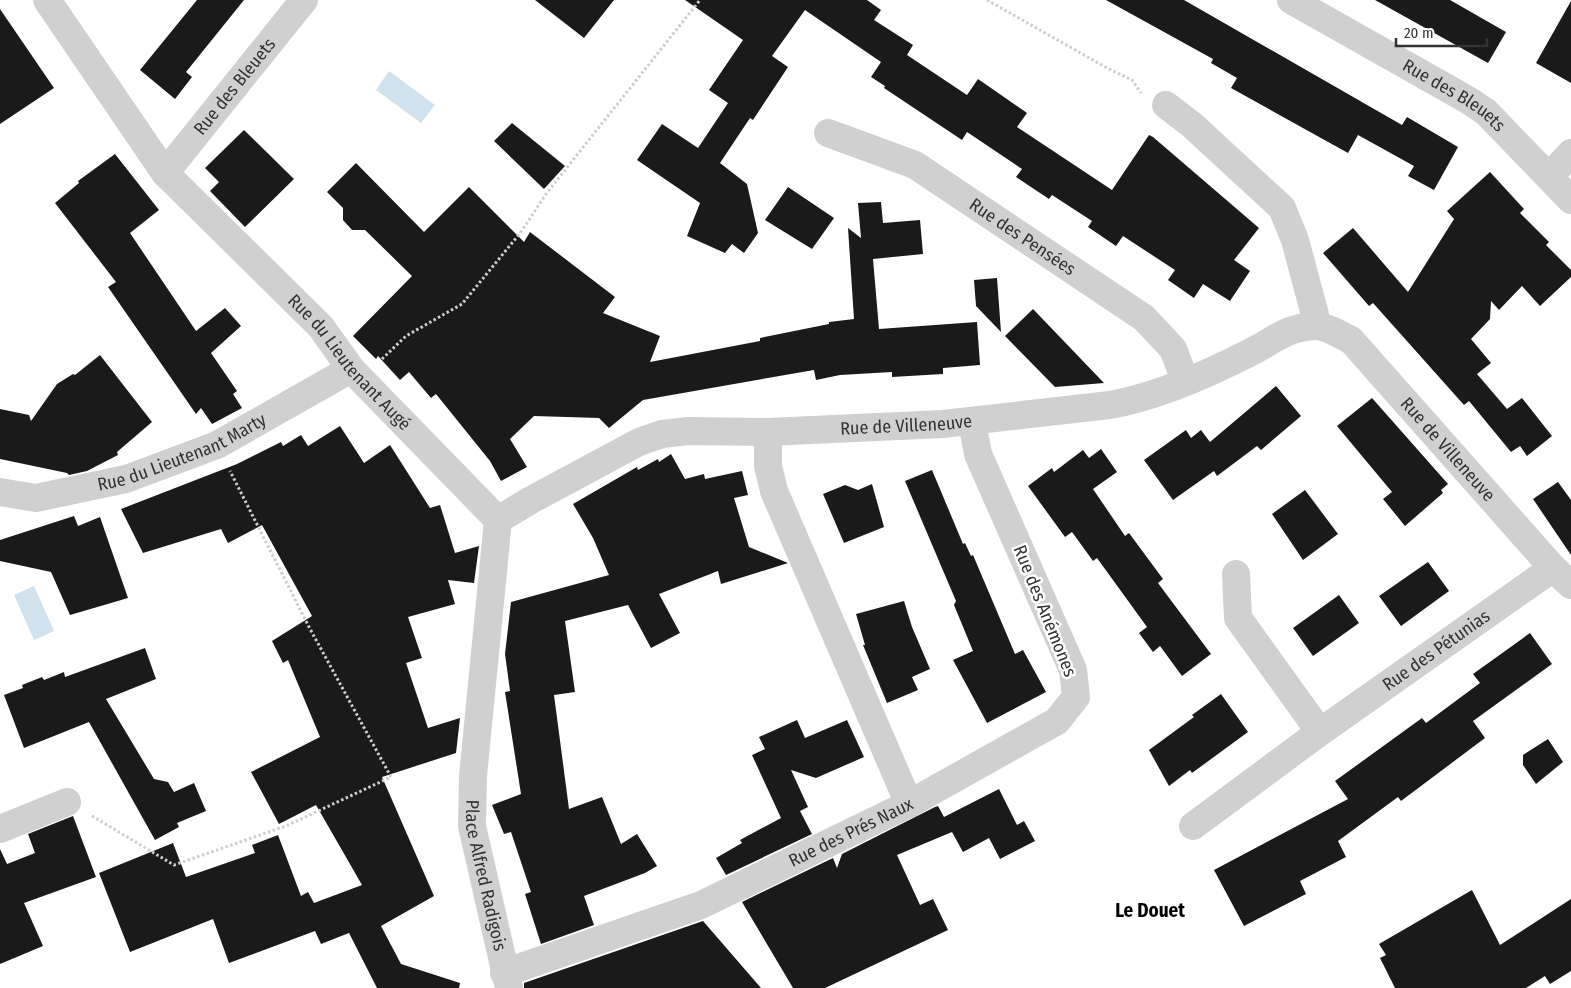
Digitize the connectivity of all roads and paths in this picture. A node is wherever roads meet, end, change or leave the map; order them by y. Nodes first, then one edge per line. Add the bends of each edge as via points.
1 (47, 0) edge
2 (304, 0) edge
3 (700, 0) edge
4 (987, 0) edge
5 (1291, 0) edge
6 (1166, 105) joint
7 (828, 133) dead end
8 (1571, 153) edge
9 (166, 173) junction
10 (1549, 177) junction
11 (1571, 200) edge
12 (1318, 326) junction
13 (357, 374) junction
14 (1185, 380) junction
15 (972, 422) junction
16 (768, 432) junction
17 (217, 445) junction
18 (0, 492) edge
19 (498, 520) junction
20 (1236, 574) dead end
21 (1562, 576) edge
22 (1320, 732) junction
23 (67, 802) joint
24 (909, 804) junction
25 (1193, 826) dead end
26 (0, 829) edge
27 (507, 980) edge

1 - 9 street, Rue du Lieutenant Augé
2 - 9 street, Rue des Bleuets
3 - 13 path via 462,304 406,336
4 - 6 path via 1132,80 1139,92
5 - 10 street, Rue des Bleuets via 1486,112
6 - 12 street via 1282,208 1295,240
7 - 14 street, Rue des Pensées via 915,165 1144,318 1173,349
8 - 10 street
9 - 13 street, Rue du Lieutenant Augé via 321,327
10 - 11 street, Rue des Bleuets
12 - 14 street, Rue de Villeneuve via 1287,331 1250,353
12 - 21 street, Rue de Villeneuve via 1352,340
13 - 17 street, Rue du Lieutenant Marty
13 - 19 street, Rue du Lieutenant Augé
14 - 15 street, Rue de Villeneuve via 1129,402
15 - 16 street, Rue de Villeneuve
15 - 24 street, Rue des Anémones via 978,454 1072,670 1076,697 1057,721
16 - 19 street, Rue de Villeneuve via 688,431 662,434 639,442
16 - 24 street, Rue des Prés Naux via 768,466 774,491
17 - 18 street, Rue du Lieutenant Marty via 118,481 36,498
17 - 23 path via 309,627 392,777 286,826 174,864
19 - 27 street, Place Alfred Radigois via 465,776 472,826
20 - 22 street via 1238,618
21 - 22 street, Rue des Pétunias
22 - 25 street, Rue des Pétunias
23 - 26 street
24 - 27 street, Rue des Prés Naux via 701,905

